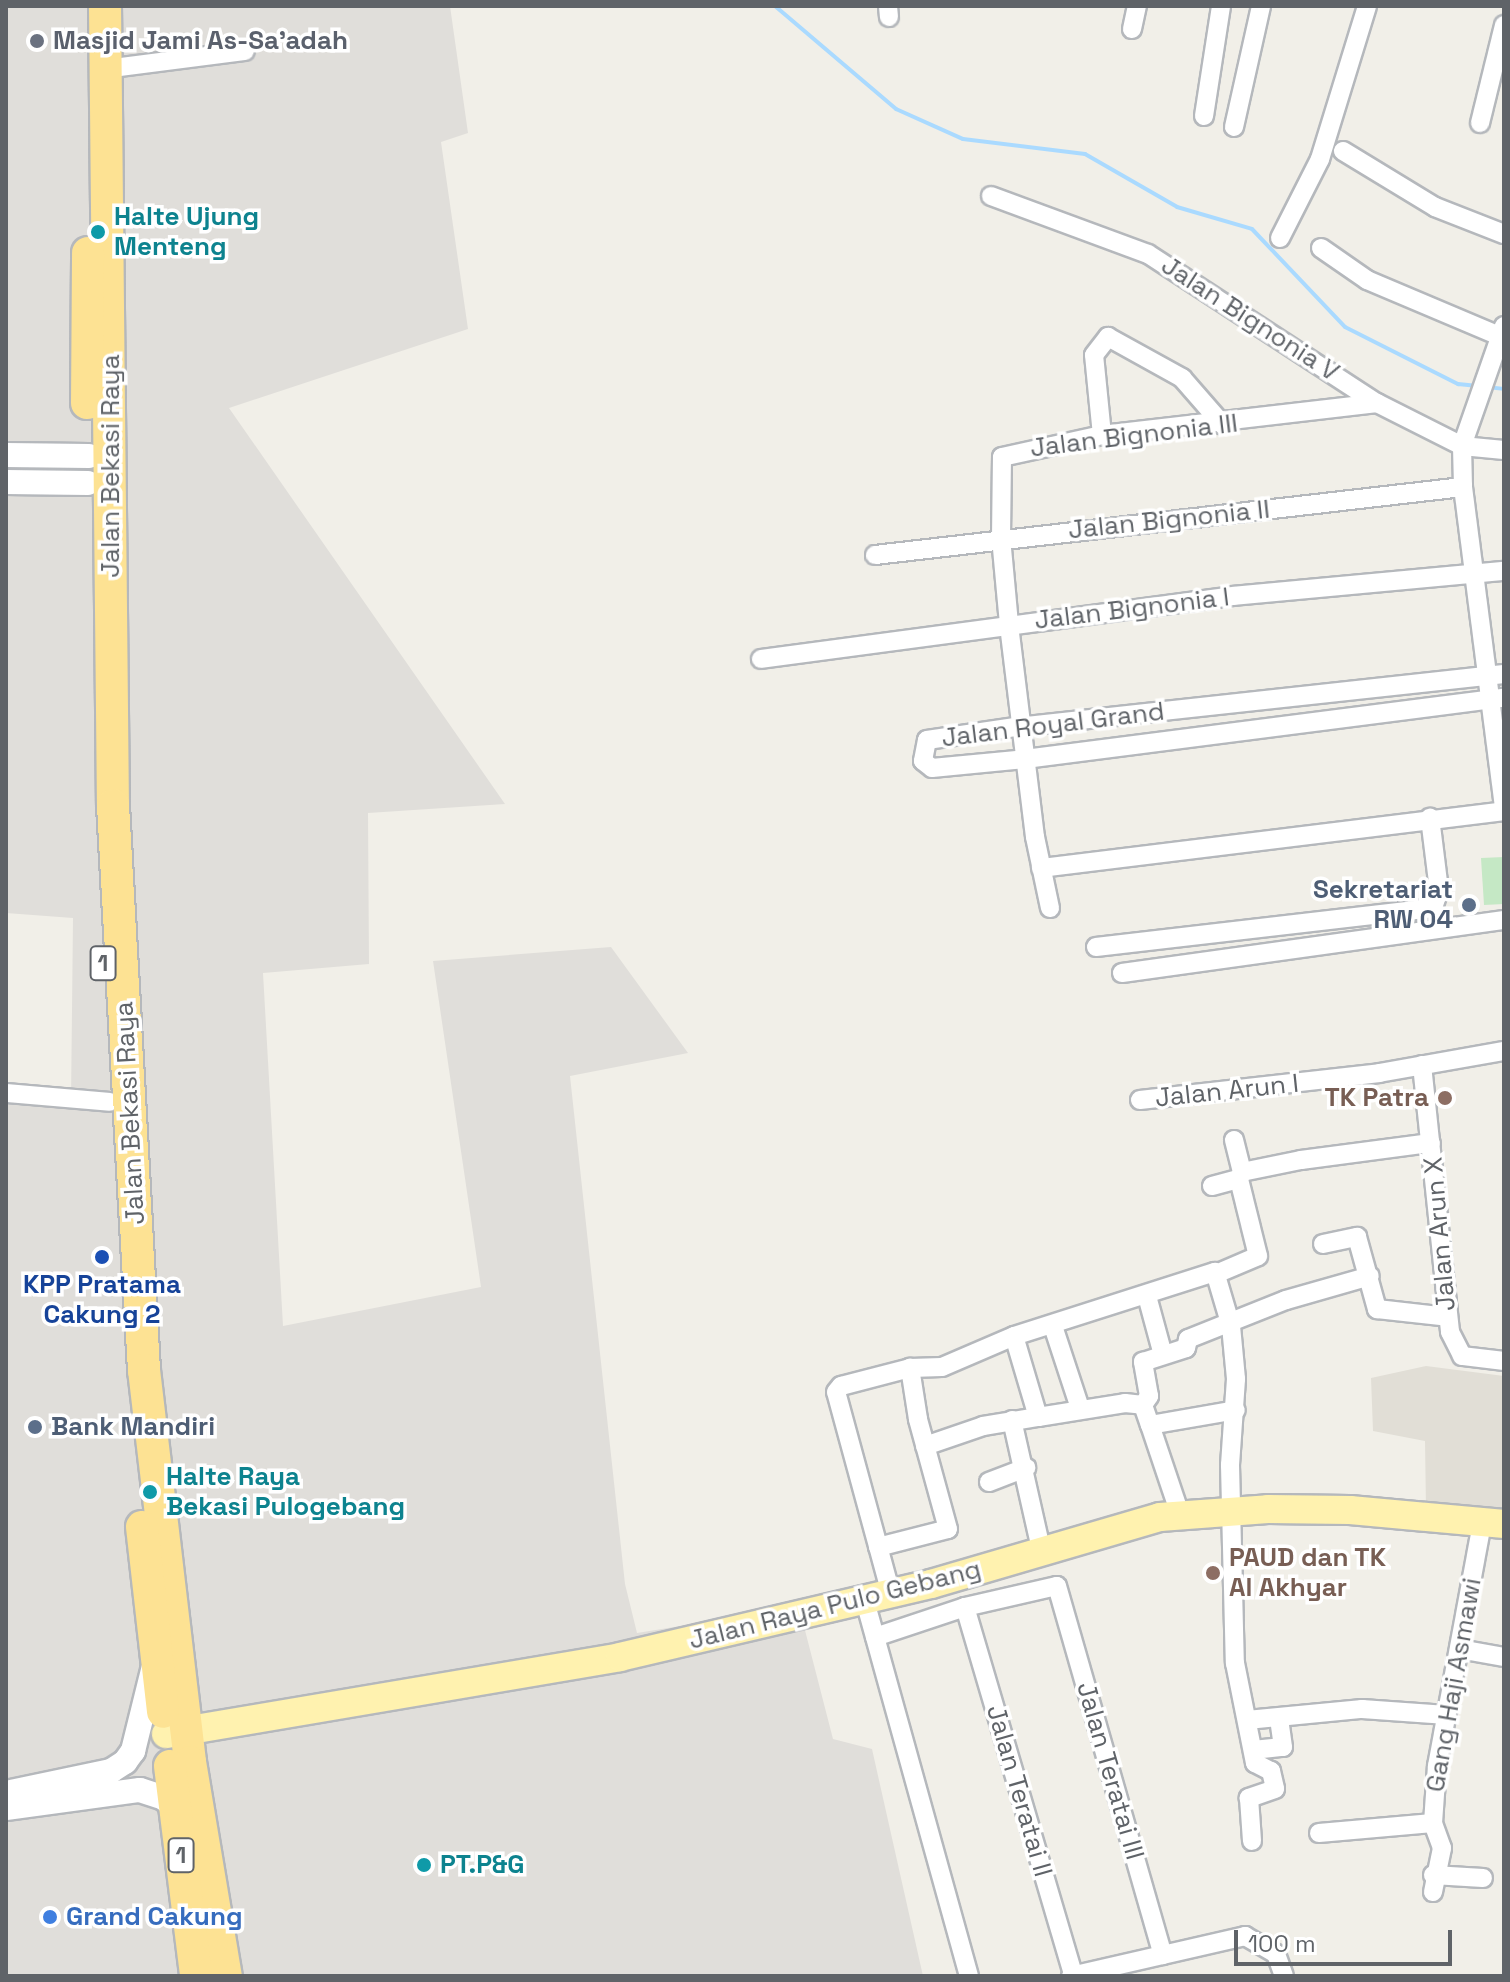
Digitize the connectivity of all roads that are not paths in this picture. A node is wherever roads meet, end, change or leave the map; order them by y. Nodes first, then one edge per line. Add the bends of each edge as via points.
1 (90, 6) edge
2 (105, 6) edge
3 (1137, 6) edge
4 (1221, 6) edge
5 (1261, 6) edge
6 (1367, 6) edge
7 (1504, 25) edge
8 (1132, 29) dead end
9 (245, 51) dead end
10 (105, 69) junction
11 (1204, 116) dead end
12 (1480, 123) dead end
13 (1234, 127) dead end
14 (1343, 151) dead end
15 (991, 196) dead end
16 (1504, 234) edge
17 (1280, 238) dead end
18 (1321, 248) dead end
19 (1503, 333) edge
20 (1377, 403) junction
21 (1223, 425) junction
22 (1102, 435) junction
23 (1462, 446) junction
24 (1504, 450) edge
25 (6, 455) edge
26 (89, 470) junction
27 (6, 482) edge
28 (1463, 487) junction
29 (1001, 538) junction
30 (875, 555) dead end
31 (1504, 571) edge
32 (1475, 575) junction
33 (1009, 624) junction
34 (761, 659) dead end
35 (102, 665) junction
36 (1497, 675) edge
37 (1499, 698) edge
38 (1022, 726) junction
39 (1025, 759) junction
40 (1504, 808) edge
41 (1430, 818) junction
42 (1041, 868) junction
43 (1050, 908) dead end
44 (1504, 920) edge
45 (1096, 947) dead end
46 (1122, 973) dead end
47 (1504, 1051) edge
48 (1422, 1065) junction
49 (6, 1093) edge
50 (1140, 1100) dead end
51 (110, 1102) junction
52 (1234, 1140) dead end
53 (1431, 1143) junction
54 (1241, 1176) junction
55 (1212, 1186) dead end
56 (1323, 1244) dead end
57 (1223, 1271) dead end
58 (1370, 1276) junction
59 (1147, 1296) junction
60 (1448, 1317) junction
61 (1053, 1326) junction
62 (1231, 1326) junction
63 (1014, 1336) junction
64 (1163, 1355) junction
65 (1504, 1361) edge
66 (910, 1368) junction
67 (136, 1370) junction
68 (1143, 1405) junction
69 (1080, 1408) junction
70 (1236, 1410) junction
71 (1038, 1417) junction
72 (1012, 1420) junction
73 (1150, 1425) junction
74 (925, 1446) junction
75 (1026, 1468) junction
76 (989, 1482) dead end
77 (1232, 1511) junction
78 (1180, 1514) junction
79 (1493, 1524) edge
80 (878, 1547) junction
81 (1042, 1553) junction
82 (878, 1597) junction
83 (965, 1607) junction
84 (875, 1637) junction
85 (1459, 1649) junction
86 (1504, 1657) edge
87 (156, 1658) junction
88 (1447, 1715) junction
89 (1279, 1718) junction
90 (1247, 1720) junction
91 (176, 1732) junction
92 (1253, 1750) junction
93 (6, 1793) edge
94 (6, 1808) edge
95 (175, 1808) junction
96 (1433, 1823) junction
97 (1319, 1833) dead end
98 (1252, 1841) dead end
99 (1483, 1878) dead end
100 (1163, 1955) junction
101 (196, 1968) edge
102 (226, 1976) edge
103 (969, 1976) edge
104 (1072, 1976) edge
105 (1284, 1976) edge

1 - 26 highway, Jalan Bekasi Raya / 1
2 - 10 highway, Jalan Bekasi Raya / 1
3 - 8 street
4 - 11 street
5 - 13 street
6 - 17 street via 1320,159
7 - 12 street
9 - 10 street
10 - 35 highway, Jalan Bekasi Raya / 1 via 112,348 107,373
14 - 16 street via 1435,207
15 - 20 street, Jalan Bignonia V via 1148,254
18 - 19 street via 1367,280
19 - 23 street
20 - 21 street, Jalan Bignonia III
20 - 23 street, Jalan Bignonia V
21 - 22 street, Jalan Bignonia III
21 - 22 street via 1182,378 1108,337 1094,355
22 - 29 street, Jalan Bignonia III via 1002,457
23 - 24 street, Jalan Bignonia V
23 - 28 street
25 - 26 street
26 - 27 street
26 - 35 highway, Jalan Bekasi Raya / 1
28 - 29 street, Jalan Bignonia II
28 - 32 street
29 - 30 street, Jalan Bignonia II
29 - 33 street, Jalan Bignonia III
31 - 32 street, Jalan Bignonia I
32 - 33 street, Jalan Bignonia I via 1233,596
32 - 36 street
33 - 34 street, Jalan Bignonia I
33 - 38 street, Jalan Bignonia III
35 - 51 highway, Jalan Bekasi Raya / 1
35 - 67 highway, Jalan Bekasi Raya / 1
36 - 37 street
36 - 38 street, Jalan Royal Grand
37 - 39 street, Jalan Royal Grand
37 - 40 street
38 - 39 street, Jalan Bignonia III
38 - 39 street, Jalan Royal Grand via 927,740 923,761 932,768
39 - 42 street, Jalan Bignonia III
40 - 41 street
41 - 42 street
41 - 45 street via 1439,890 1433,908
42 - 43 street, Jalan Bignonia III
44 - 46 street
47 - 48 street, Jalan Arun I
48 - 50 street, Jalan Arun I
48 - 53 street, Jalan Arun X
49 - 51 street
51 - 67 highway, Jalan Bekasi Raya / 1
52 - 54 street
53 - 54 street
53 - 60 street, Jalan Arun X
54 - 55 street
54 - 57 street via 1258,1256
56 - 58 street via 1357,1237
58 - 60 street via 1377,1309
58 - 62 street via 1286,1300
59 - 61 street
59 - 62 street via 1215,1272
59 - 64 street
60 - 65 street, Jalan Arun X via 1458,1354
61 - 63 street
61 - 69 street
62 - 64 street via 1188,1339 1186,1348
62 - 70 street
63 - 66 street via 942,1367
63 - 71 street
64 - 68 street via 1141,1363 1149,1396
66 - 74 street
66 - 80 street via 841,1386 836,1392
67 - 87 highway, Jalan Bekasi Raya / 1
67 - 91 highway, Jalan Bekasi Raya / 1
68 - 69 street
68 - 73 street
69 - 71 street
70 - 73 street
70 - 77 street
71 - 72 street
72 - 74 street
72 - 75 street
73 - 78 street
74 - 80 street via 948,1529
75 - 76 street
75 - 81 street
77 - 78 main road, Jalan Raya Pulo Gebang
77 - 79 main road, Jalan Raya Pulo Gebang via 1350,1510
77 - 90 street via 1235,1663
78 - 81 main road, Jalan Raya Pulo Gebang via 1122,1526
79 - 85 street, Gang Haji Asmawi
80 - 82 street
81 - 82 main road, Jalan Raya Pulo Gebang
82 - 84 street
82 - 91 main road, Jalan Raya Pulo Gebang via 529,1676
83 - 84 street
83 - 100 street, Jalan Teratai III via 1057,1586
83 - 104 street, Jalan Teratai II
84 - 103 street
85 - 86 street
85 - 88 street, Gang Haji Asmawi
87 - 91 highway, Jalan Bekasi Raya / 1
87 - 93 street via 133,1751 125,1762 111,1771
88 - 89 street via 1357,1709
88 - 96 street, Gang Haji Asmawi
89 - 90 street
89 - 92 street via 1283,1747
90 - 92 street
91 - 95 highway, Jalan Bekasi Raya / 1
91 - 102 highway, Jalan Bekasi Raya / 1
92 - 98 street via 1257,1765 1271,1771 1275,1789 1249,1798
94 - 95 street via 140,1790
95 - 101 highway, Jalan Bekasi Raya / 1
96 - 97 street
96 - 99 street, Gang Haji Asmawi via 1442,1848 1433,1884
100 - 104 street
100 - 105 street via 1251,1937 1276,1954

